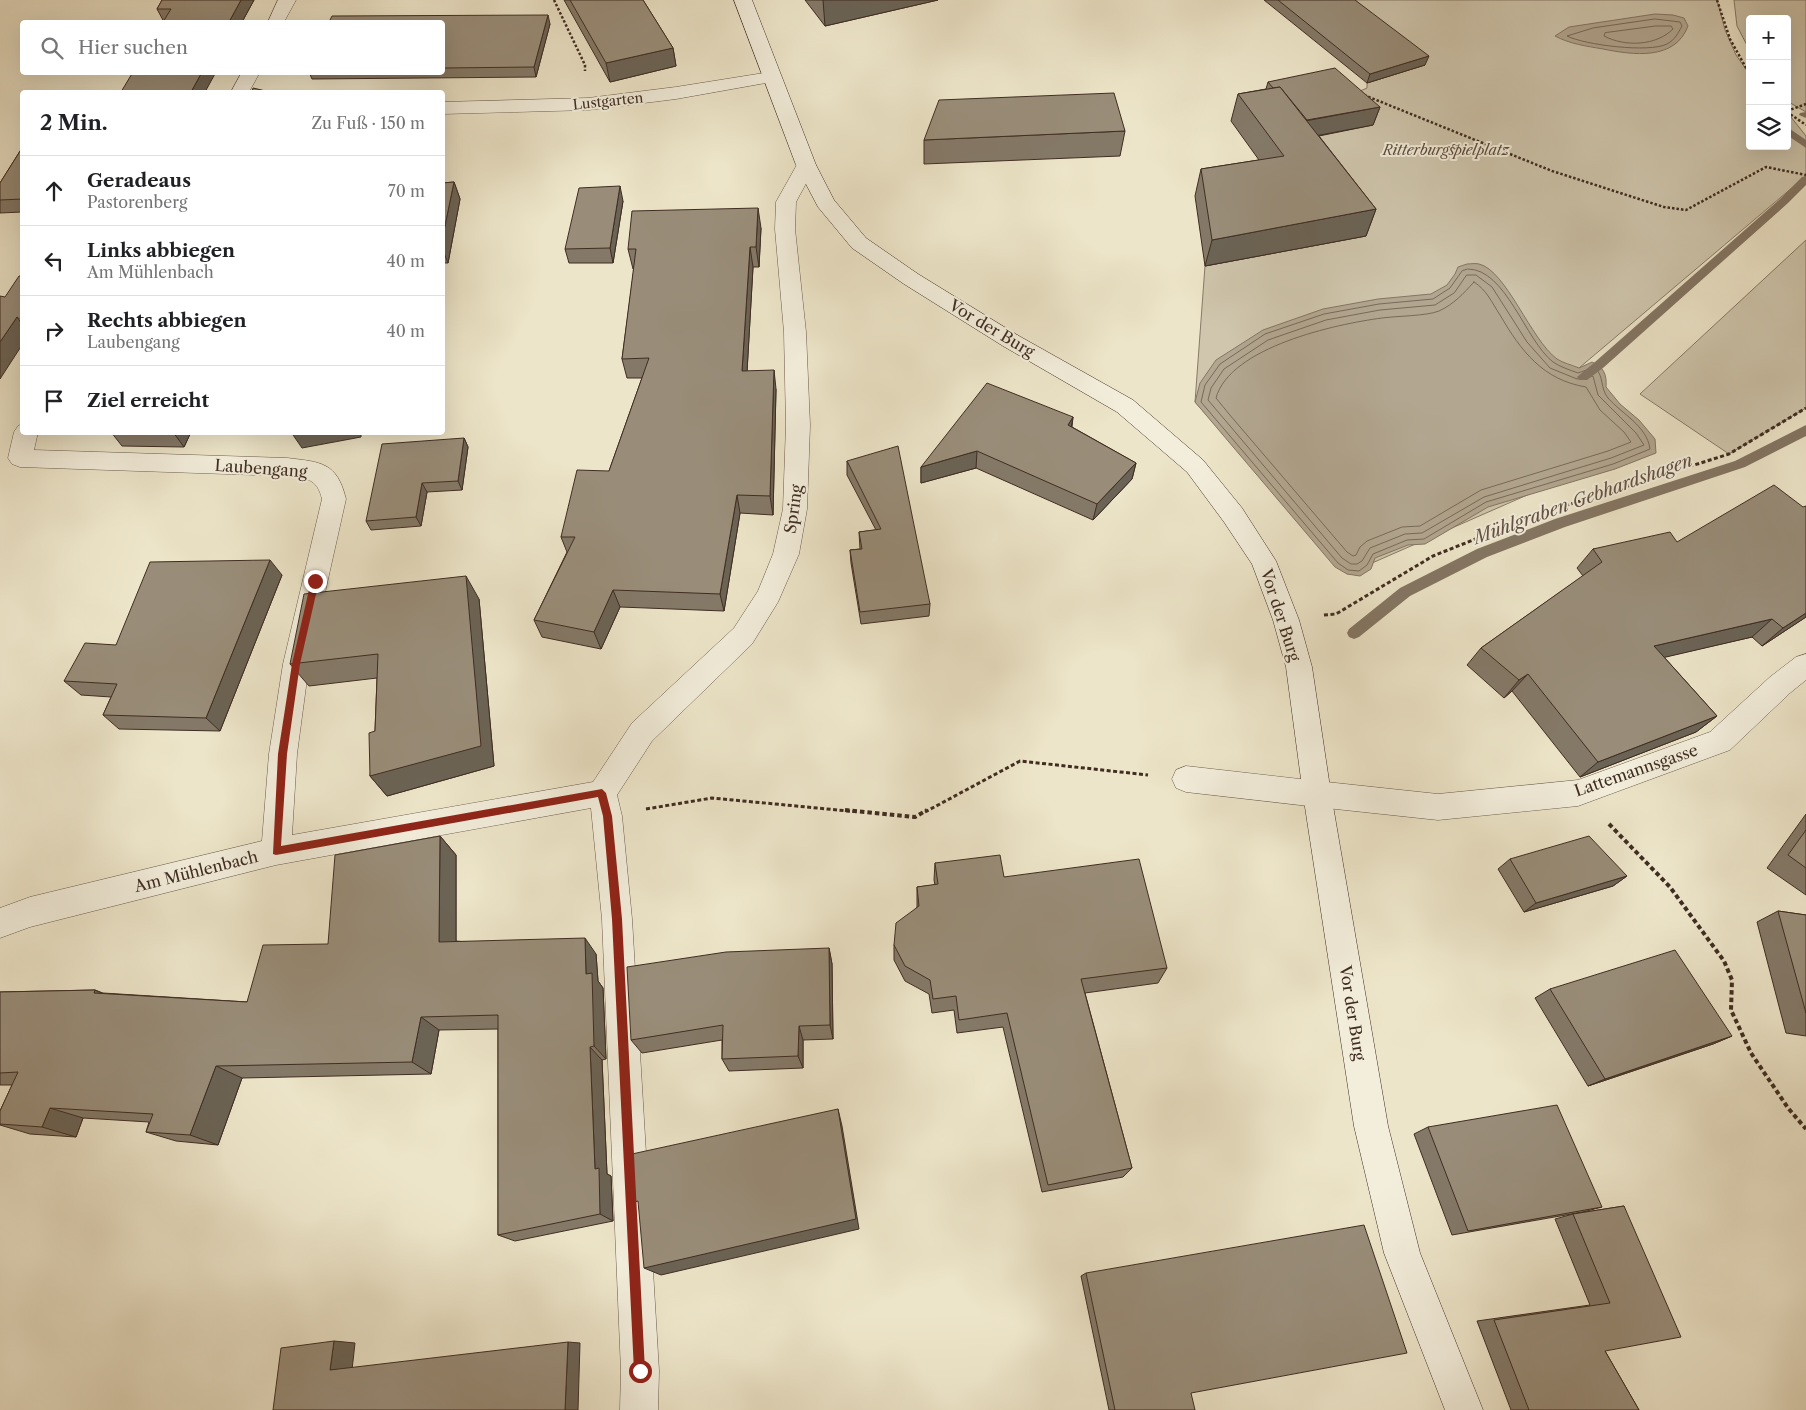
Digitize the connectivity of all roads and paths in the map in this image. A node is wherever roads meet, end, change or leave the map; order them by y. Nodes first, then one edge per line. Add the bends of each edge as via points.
1 (287, 0) edge
2 (554, 0) edge
3 (743, 0) edge
4 (1717, 0) edge
5 (277, 20) edge
6 (1746, 69) edge
7 (249, 75) edge
8 (771, 77) junction
9 (241, 90) edge
10 (1358, 92) edge
11 (588, 104) junction
12 (1806, 104) edge
13 (445, 108) edge
14 (1791, 110) edge
15 (1791, 114) edge
16 (1806, 125) edge
17 (806, 165) junction
18 (1806, 175) edge
19 (1806, 408) edge
20 (25, 435) edge
21 (1286, 620) junction
22 (1806, 665) edge
23 (1186, 779) joint
24 (1578, 793) junction
25 (1317, 794) junction
26 (604, 804) junction
27 (276, 851) junction
28 (0, 923) edge
29 (1806, 1130) edge
30 (639, 1410) edge
31 (1464, 1410) edge

1 - 5 street
2 - 11 path via 585,65
3 - 8 street, Vor der Burg
4 - 6 path via 1725,30
7 - 9 street
8 - 11 street, Lustgarten
8 - 17 street, Vor der Burg
10 - 18 path via 1552,171 1664,207 1686,210 1766,167
11 - 13 street, Lustgarten
12 - 14 path
15 - 16 path
17 - 21 street, Vor der Burg via 825,203 859,242 1011,341 1125,406 1195,466 1263,561
17 - 26 street, Spring via 786,202 798,426 795,509 786,554 769,595 743,636 642,732
19 - 21 path via 1729,454 1533,516 1442,552 1336,614
20 - 27 street, Laubengang via 20,458 287,466 314,470 330,482 334,499 296,664 284,745
21 - 25 street, Vor der Burg via 1299,667
22 - 24 street, Lattemannsgasse via 1720,741
23 - 25 street, Lattemannsgasse
23 - 26 path via 1020,762 915,818 712,798
24 - 25 street, Lattemannsgasse via 1438,807
24 - 29 path via 1670,887 1724,961 1732,980 1731,1010 1751,1053
25 - 31 street, Vor der Burg via 1371,1126 1402,1253
26 - 27 street, Am Mühlenbach
26 - 30 street via 617,919 640,1371
27 - 28 street, Am Mühlenbach via 30,912

